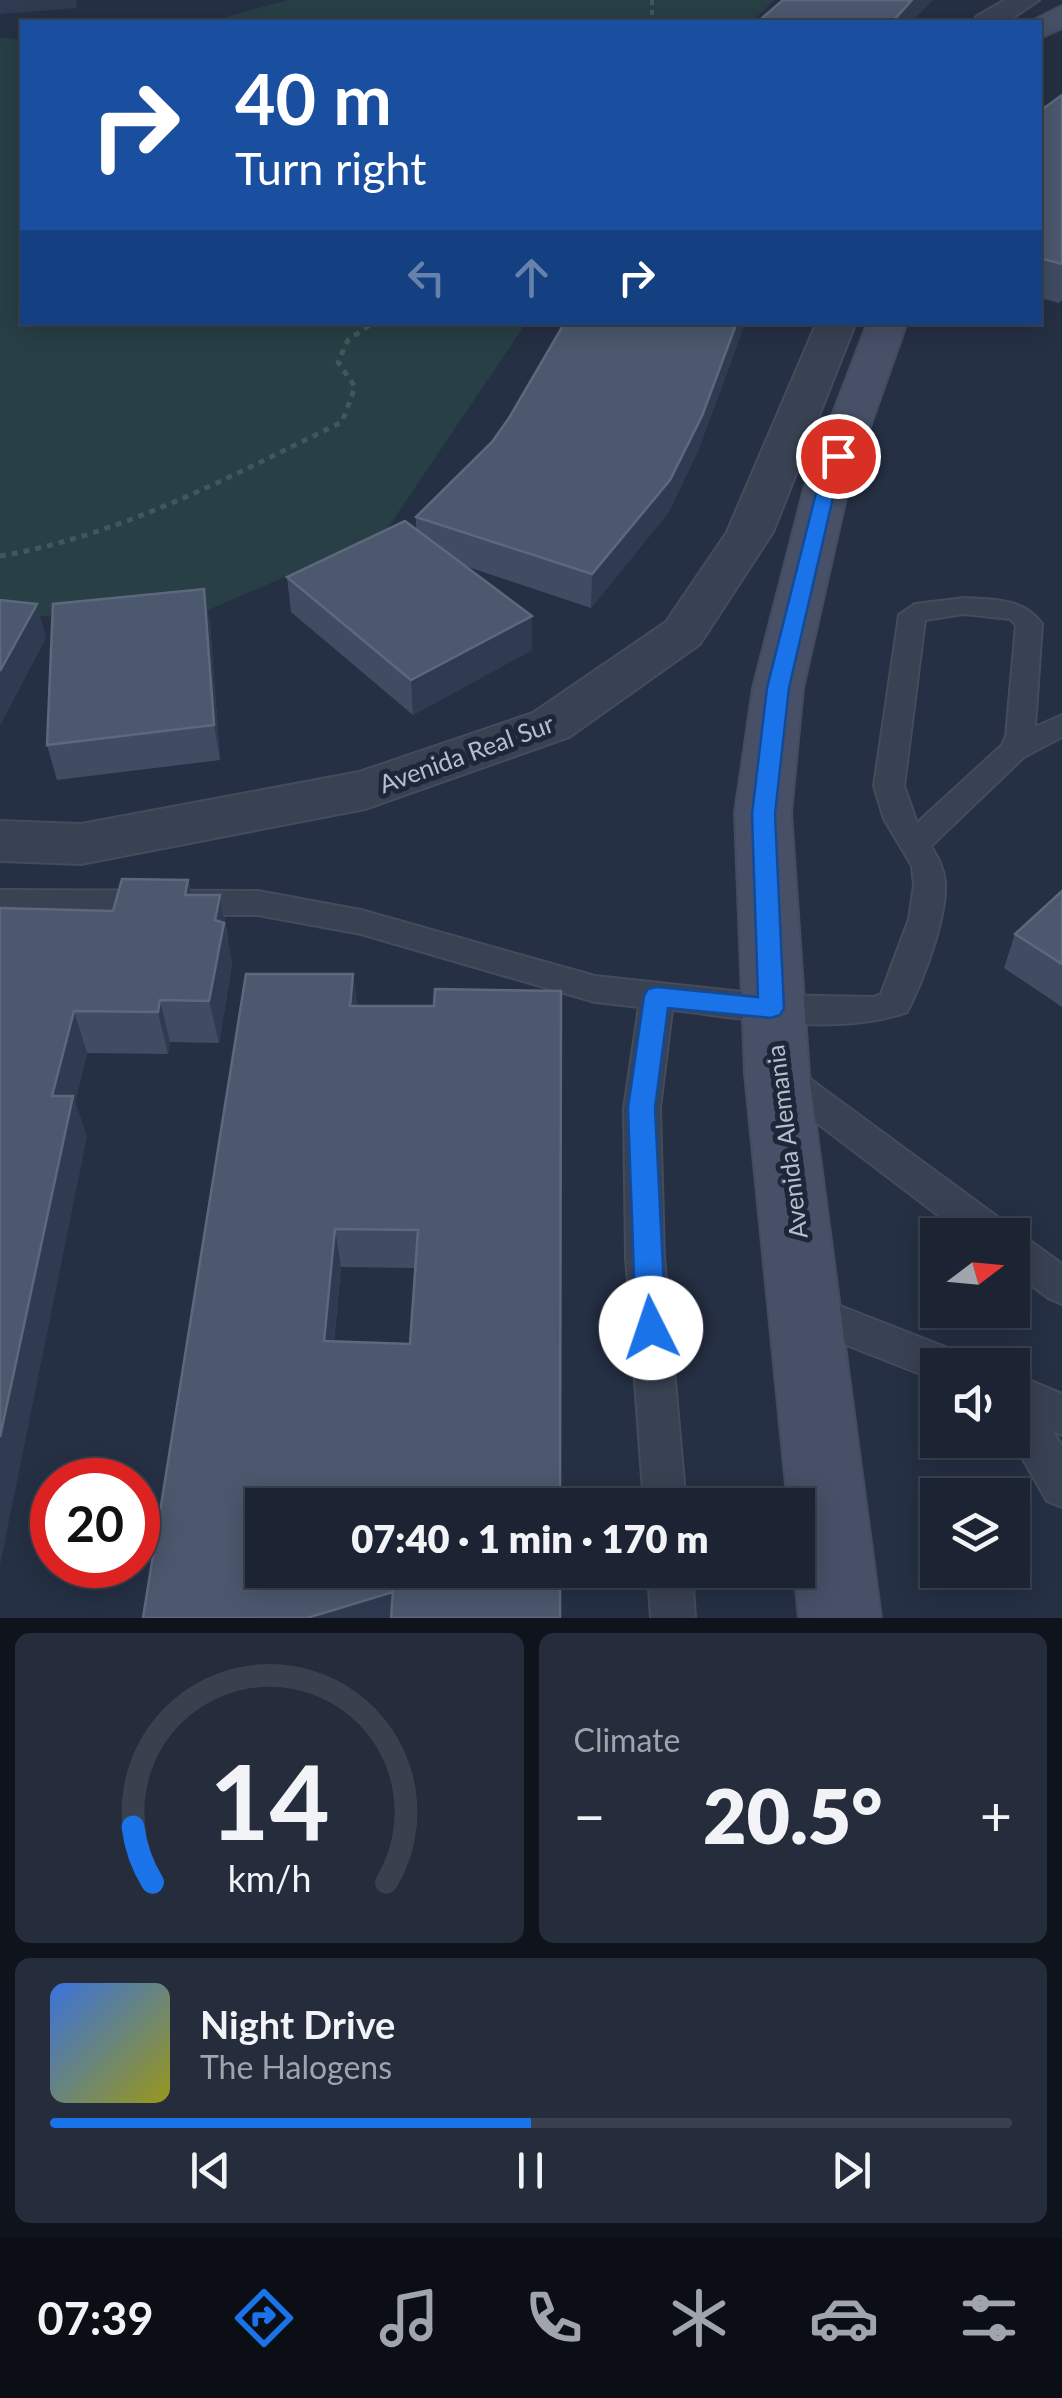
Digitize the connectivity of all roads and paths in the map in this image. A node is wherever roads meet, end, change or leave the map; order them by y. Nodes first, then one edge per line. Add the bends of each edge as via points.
1 (1024, 0) edge
2 (990, 20) edge
3 (370, 325) edge
4 (836, 325) edge
5 (887, 325) edge
6 (0, 556) edge
7 (1062, 725) edge
8 (1014, 750) junction
9 (0, 841) edge
10 (914, 844) junction
11 (0, 902) edge
12 (657, 996) junction
13 (771, 1008) junction
14 (777, 1074) junction
15 (970, 1218) edge
16 (1030, 1263) edge
17 (1062, 1286) edge
18 (806, 1311) junction
19 (920, 1356) edge
20 (1030, 1403) edge
21 (1062, 1415) edge
22 (1030, 1428) edge
23 (1062, 1486) edge
24 (664, 1488) edge
25 (671, 1588) edge
26 (673, 1618) edge
27 (840, 1618) edge

1 - 2 street
3 - 6 path via 348,340 338,362 355,387 342,422 75,541
4 - 9 street, Avenida Real Sur via 750,532 683,634 552,726 365,790 81,844
5 - 13 street, Avenida Alemania via 826,489 778,688 763,814
7 - 8 lane
8 - 10 lane
8 - 10 lane via 1029,624 1018,612 954,605 912,615 889,786
10 - 13 lane via 927,866 926,919 895,1003 876,1010
11 - 12 lane via 258,904 361,922 595,989
12 - 13 lane
12 - 24 lane via 642,1108
13 - 14 street, Avenida Alemania
14 - 15 lane
14 - 18 street, Avenida Alemania
16 - 17 lane
18 - 19 lane
18 - 27 street, Avenida Alemania
20 - 21 lane
22 - 23 lane
25 - 26 lane

